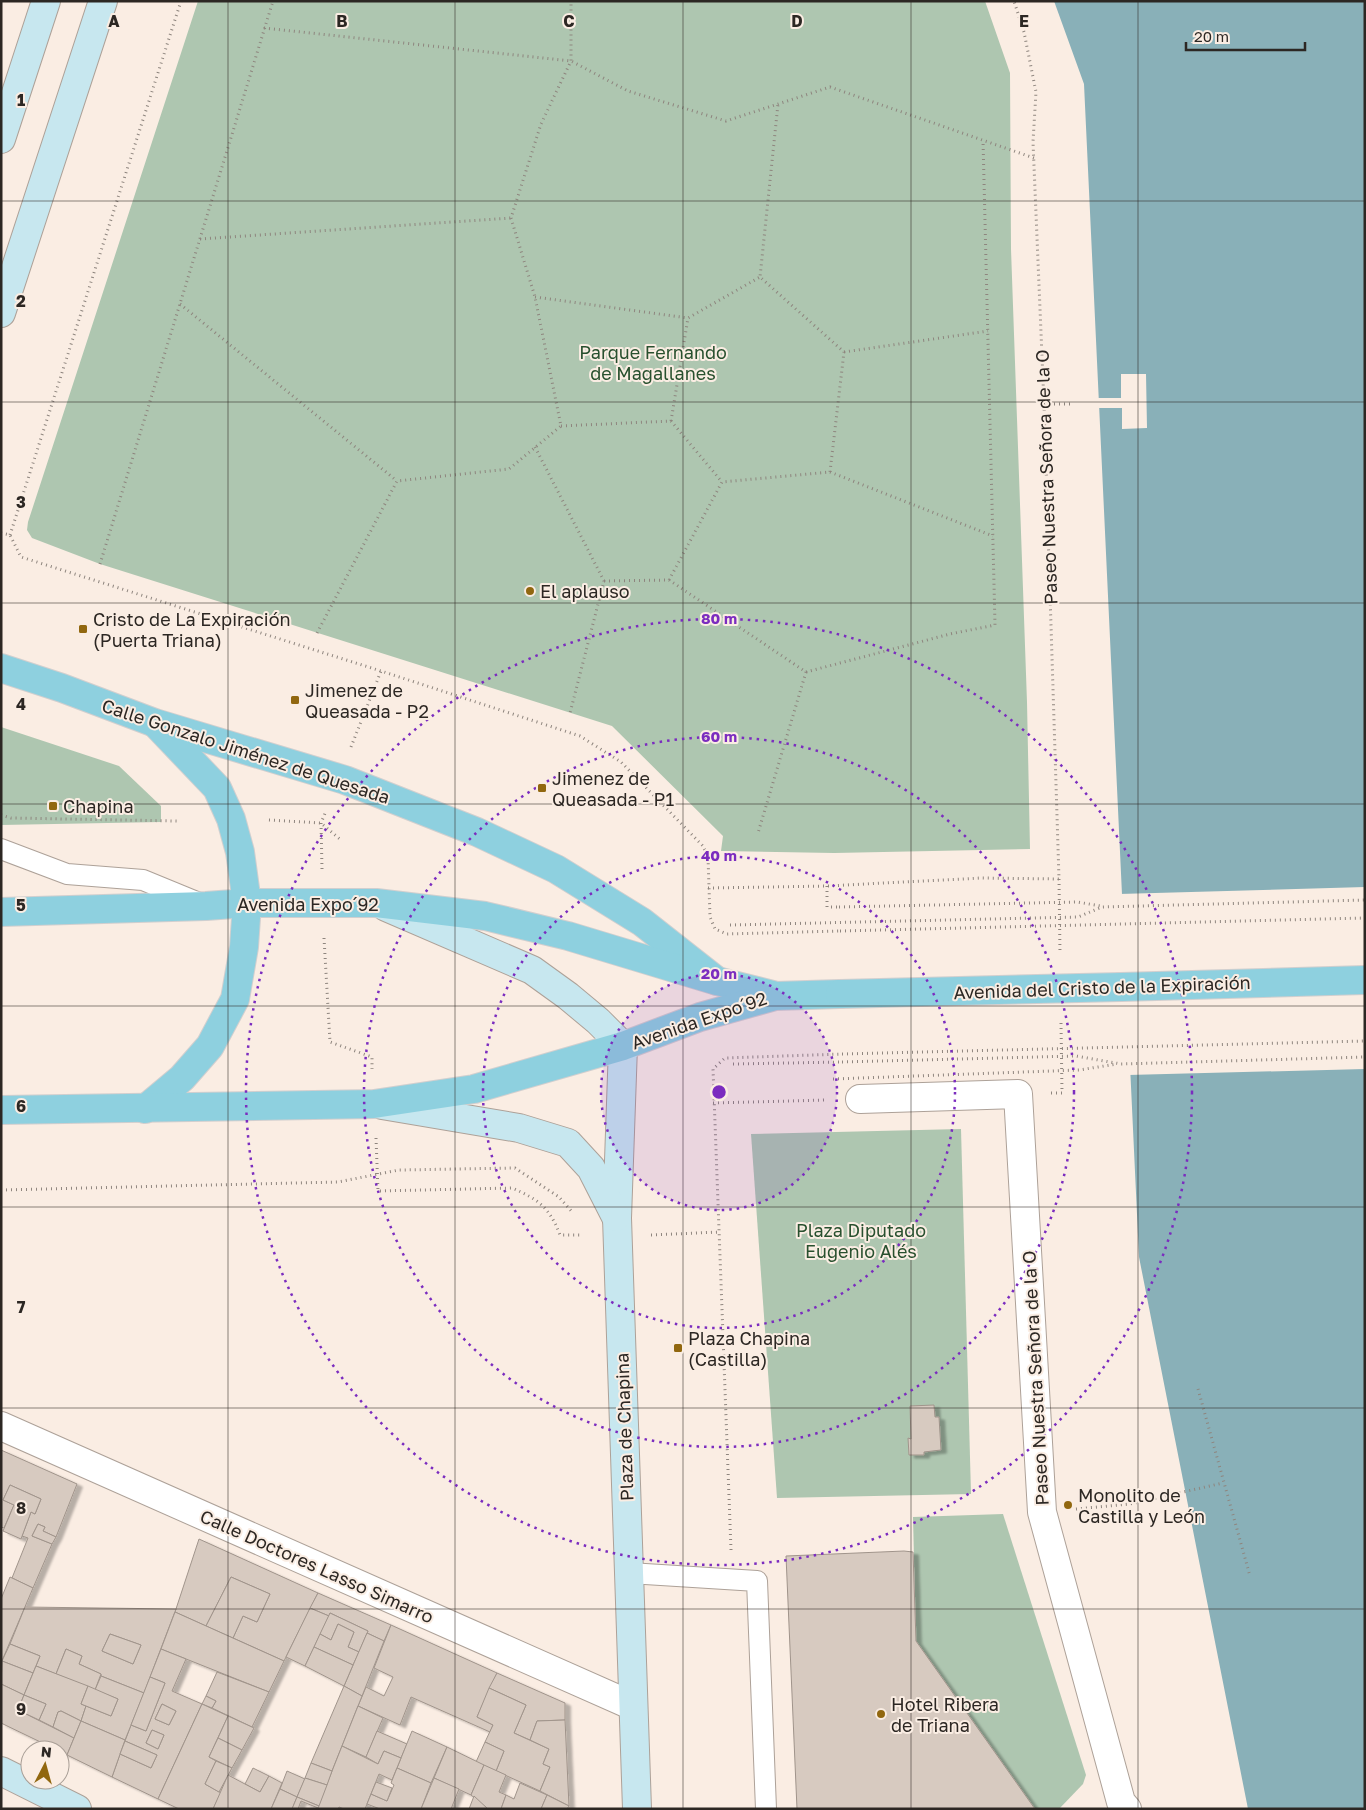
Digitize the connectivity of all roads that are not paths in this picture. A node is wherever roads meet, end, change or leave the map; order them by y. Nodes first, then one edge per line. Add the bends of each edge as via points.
1 (46, 1) edge
2 (103, 1) edge
3 (1, 139) edge
4 (1, 313) edge
5 (1, 668) edge
6 (155, 723) junction
7 (1, 849) edge
8 (247, 903) junction
9 (376, 903) junction
10 (206, 906) junction
11 (1, 912) edge
12 (1365, 980) edge
13 (717, 981) junction
14 (775, 996) junction
15 (623, 1046) junction
16 (860, 1099) road end
17 (374, 1104) junction
18 (145, 1109) junction
19 (1, 1110) edge
20 (617, 1218) junction
21 (1, 1426) edge
22 (629, 1572) junction
23 (633, 1706) junction
24 (1, 1771) edge
25 (1115, 1802) edge
26 (76, 1809) edge
27 (637, 1809) edge
28 (766, 1809) edge

1 - 3 main road
2 - 4 main road
5 - 6 main road, Calle Gonzalo Jiménez de Quesada
6 - 8 main road via 216,788 231,819 240,852
6 - 13 main road, Calle Gonzalo Jiménez de Quesada via 345,780 486,836 556,869 642,922
7 - 10 lane via 67,874 143,880
8 - 9 main road, Avenida Expo´92
8 - 10 main road, Avenida Expo´92
8 - 18 main road via 236,999 210,1046 182,1078
9 - 13 main road, Avenida Expo´92 via 485,916 568,936
9 - 15 main road via 532,970 598,1021
10 - 11 main road, Avenida Expo´92
12 - 14 main road, Avenida del Cristo de la Expiración, bridge
13 - 14 main road, Avenida Expo´92
14 - 15 main road, Avenida Expo´92 via 700,1017
15 - 17 main road, Avenida Expo´92 via 474,1089
15 - 20 main road, Plaza de Chapina
16 - 25 street, Paseo Nuestra Señora de la O via 1018,1094 1042,1512
17 - 18 main road, Avenida Expo´92
17 - 20 main road via 519,1128 568,1143 591,1168
18 - 19 main road, Avenida Expo´92
20 - 22 main road, Plaza de Chapina
21 - 23 street, Calle Doctores Lasso Simarro
22 - 23 main road, Plaza de Chapina
22 - 28 lane via 757,1581
23 - 27 main road, Plaza de Chapina
24 - 26 main road

